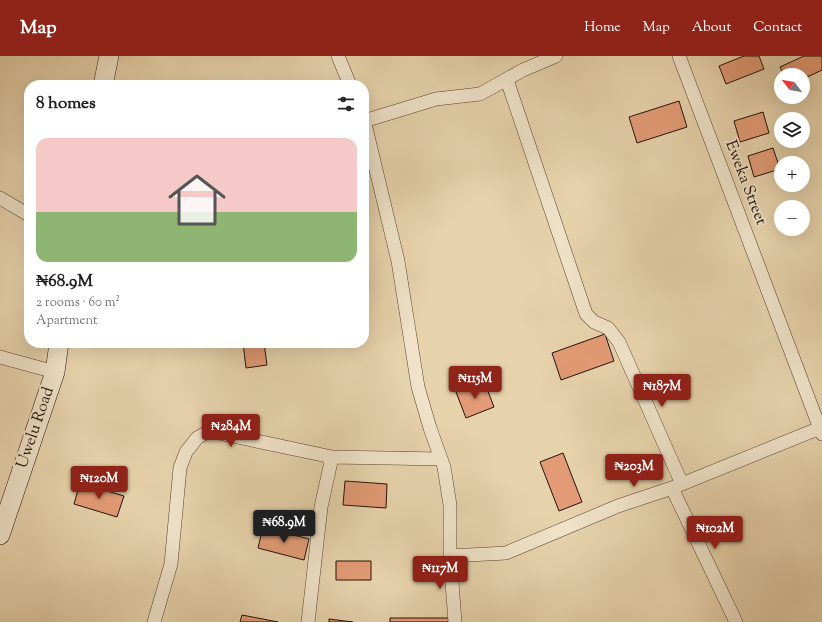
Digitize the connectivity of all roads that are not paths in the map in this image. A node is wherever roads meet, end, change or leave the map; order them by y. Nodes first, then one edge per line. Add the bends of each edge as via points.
1 (108, 56) edge
2 (338, 56) edge
3 (556, 56) edge
4 (679, 56) edge
5 (104, 80) edge
6 (348, 80) edge
7 (507, 80) junction
8 (369, 119) edge
9 (369, 141) edge
10 (0, 198) edge
11 (24, 212) edge
12 (58, 348) edge
13 (0, 357) edge
14 (55, 372) junction
15 (821, 431) edge
16 (332, 457) junction
17 (441, 459) junction
18 (677, 486) junction
19 (0, 535) edge
20 (450, 556) junction
21 (154, 622) edge
22 (308, 622) edge
23 (455, 622) edge
24 (736, 622) edge

1 - 5 street
2 - 6 street
3 - 7 street
4 - 15 street, Eweka Street
7 - 8 street via 480,94 436,99
7 - 18 street via 586,314 594,322 608,328 619,342
9 - 17 street via 398,261 418,387
10 - 11 street
12 - 14 street, Uwelu Road
13 - 14 street
14 - 19 street, Uwelu Road
15 - 18 street
16 - 17 street
16 - 21 street via 209,431 197,438 186,452 180,468 171,564
16 - 22 street via 321,507
17 - 20 street via 450,505
18 - 20 street via 618,506 506,553
18 - 24 street
20 - 23 street

